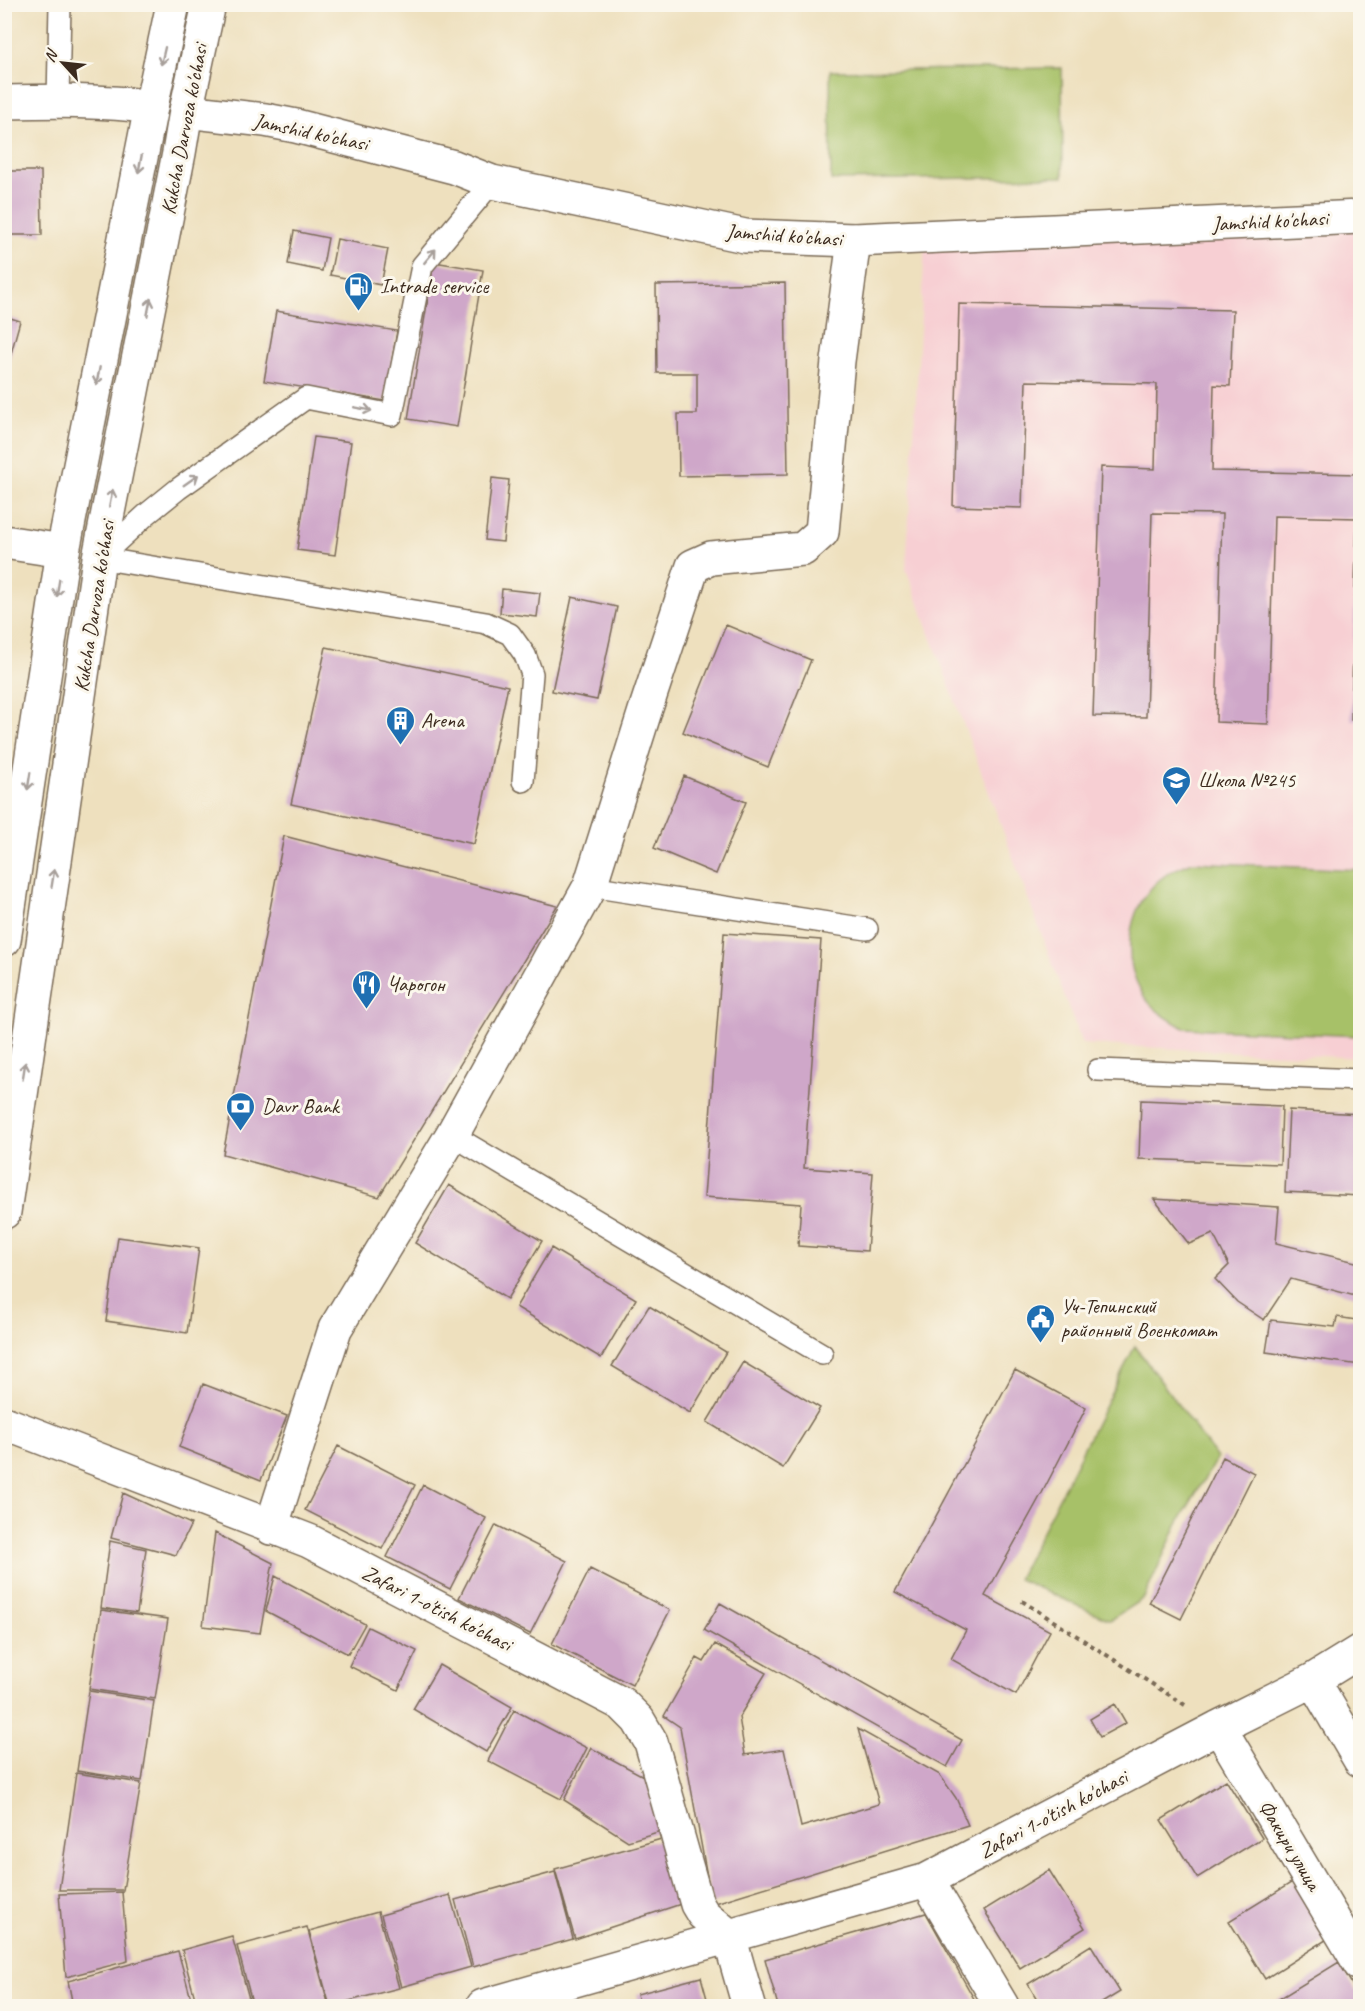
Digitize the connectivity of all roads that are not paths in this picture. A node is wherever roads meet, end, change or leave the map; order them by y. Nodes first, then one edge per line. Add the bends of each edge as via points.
1 (60, 4) edge
2 (173, 4) edge
3 (209, 4) edge
4 (58, 101) junction
5 (4, 102) edge
6 (151, 107) junction
7 (186, 111) junction
8 (492, 182) junction
9 (1360, 217) edge
10 (854, 240) junction
11 (4, 542) edge
12 (63, 551) junction
13 (99, 558) junction
14 (523, 781) dead end
15 (590, 886) junction
16 (867, 929) dead end
17 (4, 940) edge
18 (1098, 1070) dead end
19 (1360, 1080) edge
20 (452, 1135) junction
21 (4, 1212) edge
22 (822, 1354) dead end
23 (4, 1423) edge
24 (271, 1528) junction
25 (1360, 1651) edge
26 (1313, 1680) junction
27 (1219, 1726) junction
28 (1360, 1760) edge
29 (927, 1880) junction
30 (729, 1936) junction
31 (1360, 1964) edge
32 (483, 2007) edge
33 (749, 2007) edge
34 (1002, 2007) edge

1 - 4 lane
2 -> 6 street, Kukcha Darvoza ko'chasi
3 - 7 street, Kukcha Darvoza ko'chasi
4 - 5 street, Jamshid ko'chasi
4 - 6 street, Jamshid ko'chasi
6 - 7 street, Jamshid ko'chasi
6 -> 12 street, Kukcha Darvoza ko'chasi
7 - 8 street, Jamshid ko'chasi via 296,126 454,167
13 -> 7 street, Kukcha Darvoza ko'chasi
8 - 10 street, Jamshid ko'chasi via 746,236
13 -> 8 lane via 178,489 306,398 392,415 422,266
9 - 10 street, Jamshid ko'chasi
10 - 15 street via 822,532 803,549 711,558 693,566
11 - 12 street
12 - 13 street
12 -> 17 street, Kukcha Darvoza ko'chasi
13 - 14 lane via 486,623 510,634 525,655 532,674
21 -> 13 street, Kukcha Darvoza ko'chasi
15 - 16 lane
15 - 20 street
18 - 19 lane
20 - 22 lane
20 - 24 street via 335,1329
23 - 24 street, Zafari 1-o'tish ko'chasi
24 - 30 street, Zafari 1-o'tish ko'chasi via 309,1541 622,1704 638,1720 651,1742 697,1904
25 - 26 street, Zafari 1-o'tish ko'chasi
26 - 27 street, Zafari 1-o'tish ko'chasi
26 - 28 street
27 - 29 street, Zafari 1-o'tish ko'chasi
27 - 31 street, Факири улица
29 - 30 street, Zafari 1-o'tish ko'chasi
29 - 34 street
30 - 32 street, Zafari 1-o'tish ko'chasi
30 - 33 street

